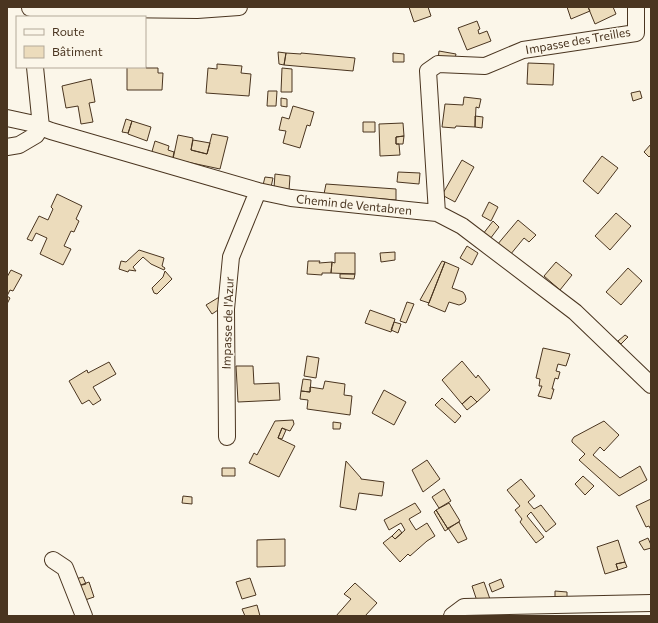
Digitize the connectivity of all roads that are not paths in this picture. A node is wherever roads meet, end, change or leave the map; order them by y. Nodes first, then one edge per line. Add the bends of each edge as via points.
1 (239, 7) edge
2 (636, 7) edge
3 (30, 11) edge
4 (35, 68) edge
5 (7, 118) edge
6 (41, 127) junction
7 (7, 147) edge
8 (258, 191) junction
9 (437, 213) junction
10 (651, 385) edge
11 (227, 437) dead end
12 (53, 560) dead end
13 (651, 603) edge
14 (84, 616) edge
15 (452, 616) edge

1 - 3 street via 197,10
2 - 9 street, Impasse des Treilles via 636,33 522,50 485,66 438,64 428,72
4 - 6 street
5 - 6 street, Chemin de Ventabren
6 - 7 street via 36,135 19,145
6 - 8 street, Chemin de Ventabren
8 - 9 street, Chemin de Ventabren via 291,198
8 - 11 street, Impasse de l'Azur via 231,257 226,309
9 - 10 street, Chemin de Ventabren via 462,226 575,312
12 - 14 street via 65,568
13 - 15 street via 464,607

